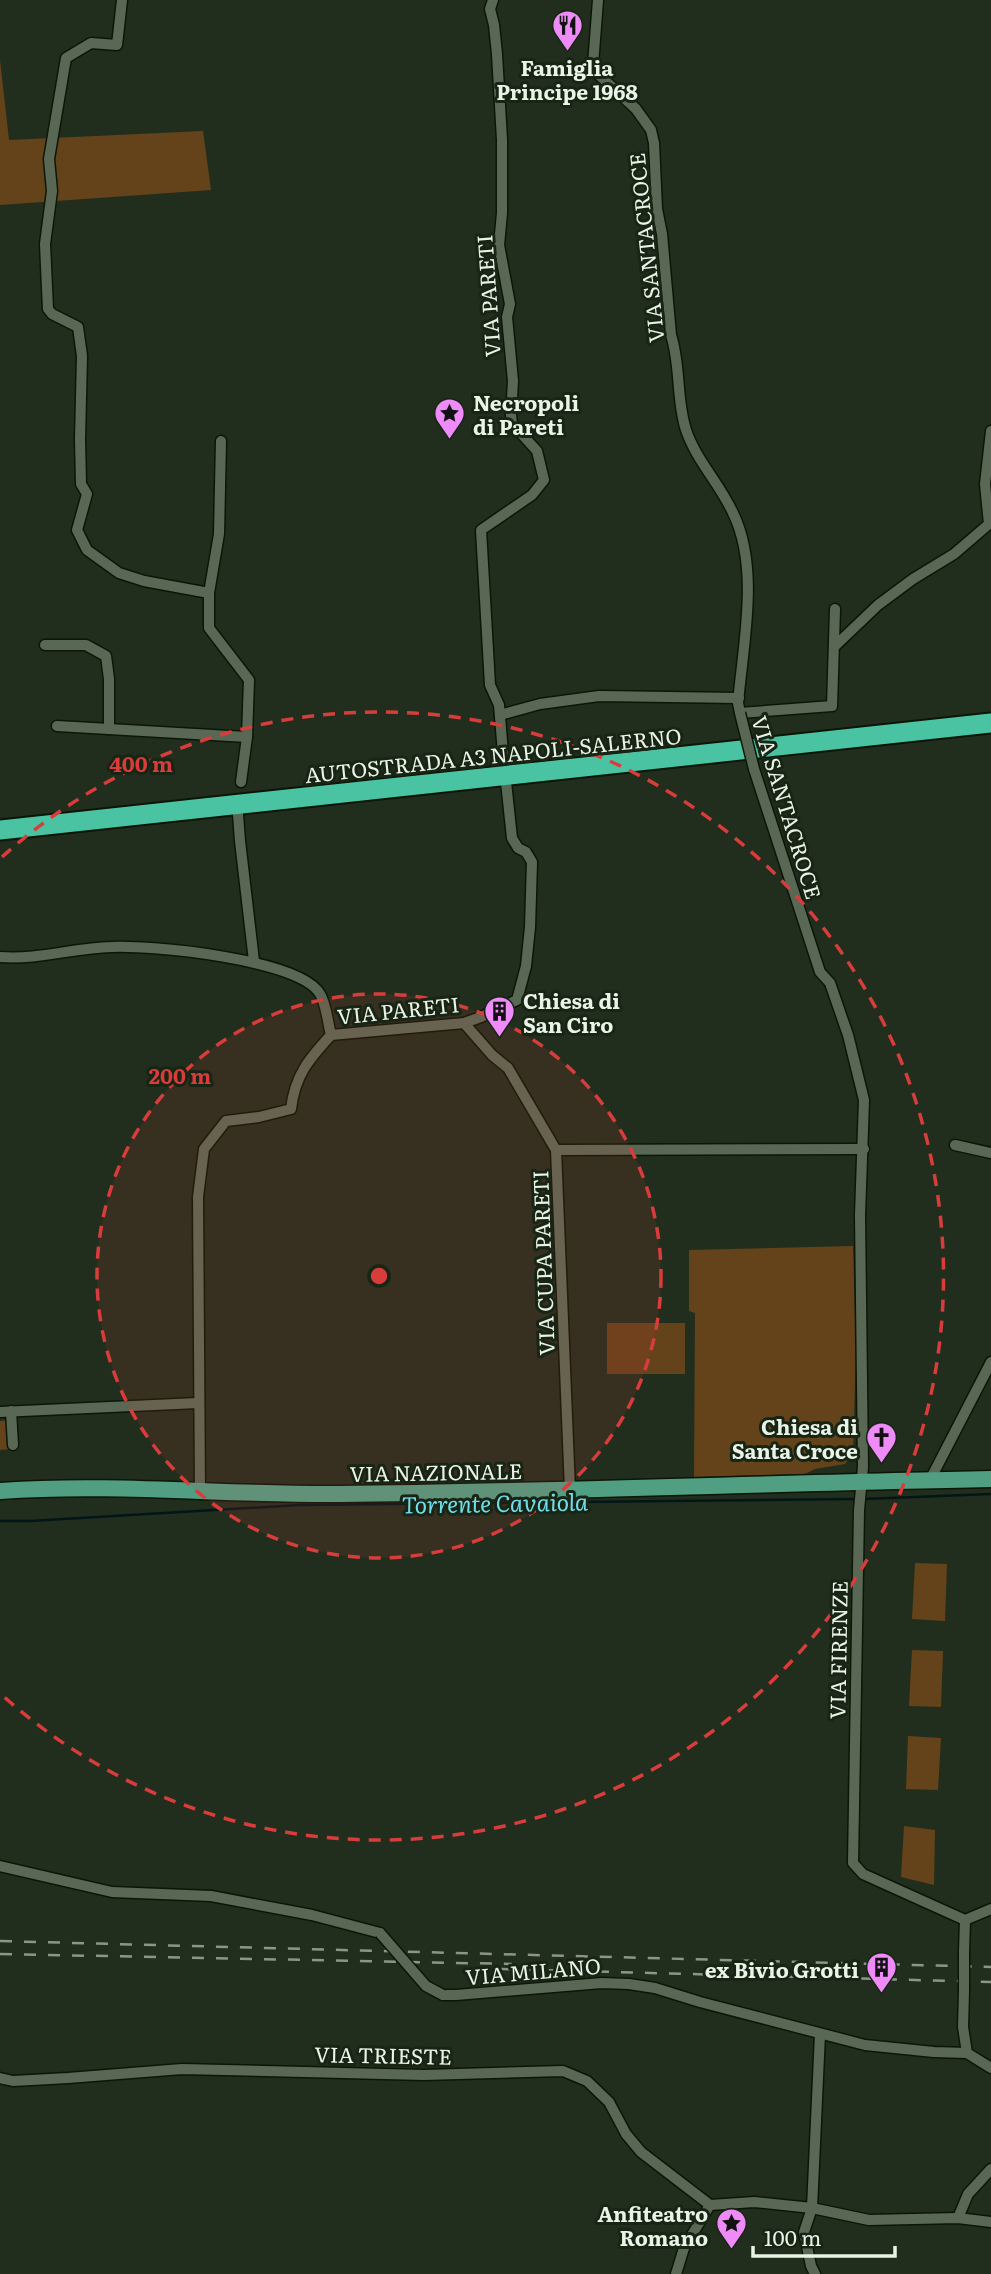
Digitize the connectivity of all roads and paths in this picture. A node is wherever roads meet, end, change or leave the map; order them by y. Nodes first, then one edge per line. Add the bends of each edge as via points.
1 (121, 0) edge
2 (493, 0) edge
3 (598, 0) edge
4 (991, 431) edge
5 (220, 441) dead end
6 (209, 593) junction
7 (835, 609) dead end
8 (45, 645) dead end
9 (835, 646) junction
10 (739, 698) junction
11 (991, 710) edge
12 (740, 713) junction
13 (500, 715) junction
14 (991, 723) edge
15 (57, 726) dead end
16 (108, 729) junction
17 (247, 737) junction
18 (503, 753) dead end
19 (241, 782) dead end
20 (506, 782) dead end
21 (238, 814) dead end
22 (0, 817) edge
23 (0, 830) edge
24 (0, 957) edge
25 (254, 961) junction
26 (464, 1023) junction
27 (331, 1035) junction
28 (955, 1145) dead end
29 (864, 1149) junction
30 (556, 1150) junction
31 (991, 1153) edge
32 (991, 1362) edge
33 (198, 1403) junction
34 (12, 1411) junction
35 (0, 1412) edge
36 (13, 1445) dead end
37 (991, 1479) edge
38 (930, 1480) junction
39 (864, 1485) junction
40 (570, 1490) junction
41 (0, 1491) edge
42 (200, 1493) junction
43 (0, 1866) edge
44 (991, 1909) edge
45 (965, 1920) junction
46 (820, 2034) junction
47 (967, 2053) junction
48 (991, 2068) edge
49 (0, 2078) edge
50 (991, 2169) edge
51 (710, 2206) junction
52 (812, 2208) junction
53 (958, 2218) junction
54 (991, 2222) edge
55 (676, 2274) edge
56 (815, 2274) edge

1 - 6 street via 117,44 91,43 66,58 49,159 48,309 78,327 82,356 81,484 87,494 78,530 87,550 118,573
2 - 13 street, VIA PARETI via 490,9 502,140 499,245 510,304 506,317 513,381 511,415 537,452 544,480 532,495 481,530 488,662
3 - 10 street, VIA SANTACROCE via 593,65 636,109 654,143 679,406 690,442 742,534 747,585
4 - 9 street via 985,484 989,524 954,554 878,605
5 - 6 street via 219,534
6 - 17 street via 209,628 249,680
7 - 9 street
8 - 16 street via 86,645 106,656
9 - 12 street via 832,706
10 - 12 street, VIA SANTACROCE
10 - 13 street via 599,696
11 - 22 highway, AUTOSTRADA A3 NAPOLI-SALERNO
12 - 29 street, VIA SANTACROCE, bridge via 820,972 830,983 848,1035 864,1100
13 - 18 street, VIA PARETI
14 - 23 highway, AUTOSTRADA A3 NAPOLI-SALERNO
15 - 16 street
16 - 17 street
17 - 19 street
20 - 26 street, VIA PARETI via 512,838 532,862 526,966 517,1000
21 - 25 street
24 - 25 street via 111,947 178,950
25 - 27 street via 299,977 320,993
26 - 27 street, VIA PARETI
26 - 30 street, VIA CUPA PARETI via 508,1068
27 - 33 street, VIA PARETI via 307,1061 293,1090 291,1109 226,1121 204,1149 198,1197
28 - 31 street
29 - 30 street
29 - 39 street, VIA SANTACROCE via 860,1227
30 - 40 street, VIA CUPA PARETI
32 - 38 street
33 - 34 street
33 - 42 street, VIA PARETI
34 - 35 street
34 - 36 street
37 - 38 main road, VIA NAZIONALE
38 - 39 main road, VIA NAZIONALE
39 - 40 main road, VIA NAZIONALE
39 - 45 street, VIA FIRENZE via 859,1510 853,1863 863,1874
40 - 42 main road, VIA NAZIONALE
41 - 42 main road, VIA NAZIONALE
43 - 46 street, VIA MILANO, bridge via 111,1892 211,1896 380,1933 426,1986 443,1995 629,1984
44 - 45 street
45 - 47 street, bridge via 963,2027
46 - 47 street, VIA MILANO via 865,2045
46 - 52 street
47 - 48 street
49 - 51 street, VIA TRIESTE via 13,2081 182,2069 424,2075 563,2071 587,2081 609,2102 641,2152
50 - 53 street via 968,2194
51 - 52 street via 741,2202
51 - 55 street via 684,2248
52 - 53 street via 869,2220
52 - 56 street via 804,2232
53 - 54 street

